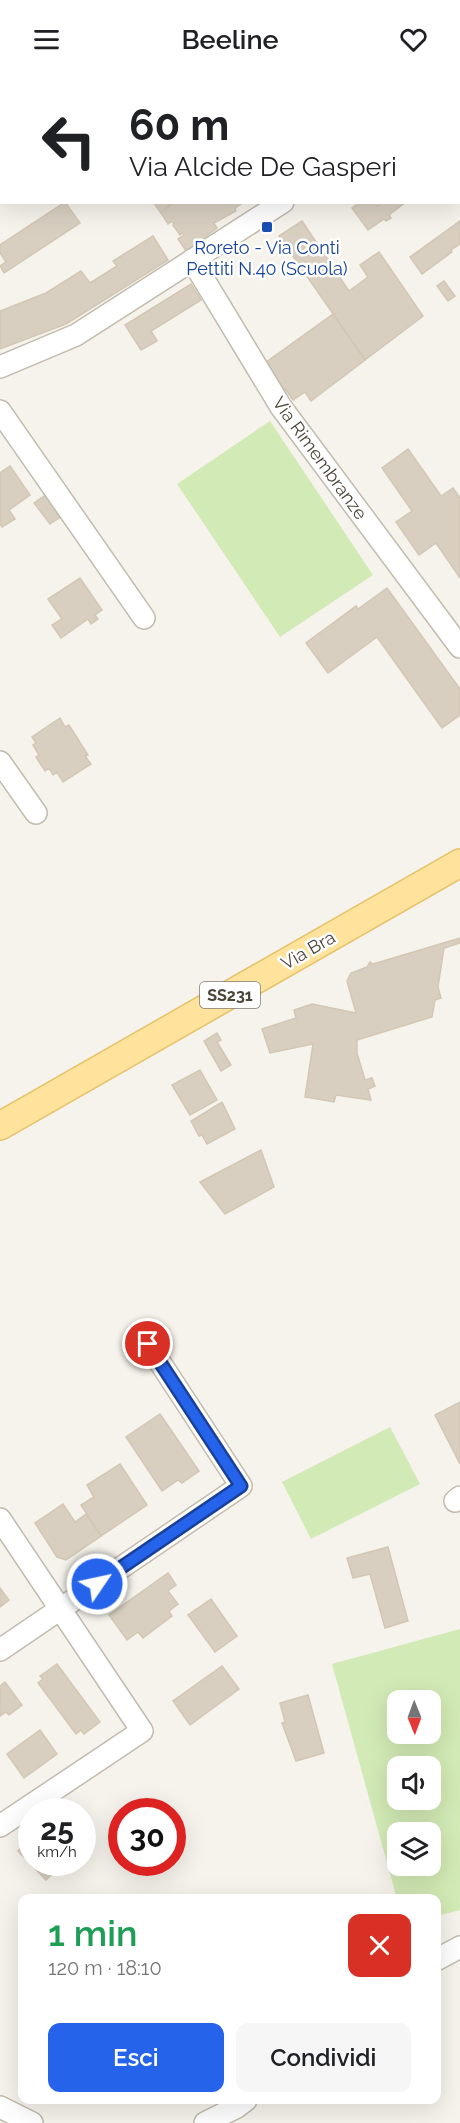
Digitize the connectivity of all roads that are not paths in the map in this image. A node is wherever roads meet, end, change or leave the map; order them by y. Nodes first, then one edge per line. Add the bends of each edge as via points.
1 (280, 204) edge
2 (192, 260) junction
3 (0, 367) edge
4 (0, 411) edge
5 (144, 618) dead end
6 (460, 647) edge
7 (0, 762) edge
8 (36, 813) dead end
9 (460, 863) edge
10 (0, 1126) edge
11 (148, 1344) dead end
12 (0, 1519) edge
13 (61, 1609) junction
14 (0, 1650) edge
15 (0, 1826) edge
16 (460, 1947) edge
17 (441, 1957) edge
18 (241, 2104) edge
19 (0, 2107) edge
20 (32, 2123) edge
21 (205, 2123) edge

1 - 2 street
2 - 3 street via 76,335
2 - 6 street, Via Rimembranze via 281,407
4 - 5 street
7 - 8 street
9 - 10 main road, Via Bra / SS231
11 - 13 street via 241,1486
12 - 13 street
13 - 14 street
13 - 15 street via 142,1731
16 - 17 street
18 - 21 street
19 - 20 street

